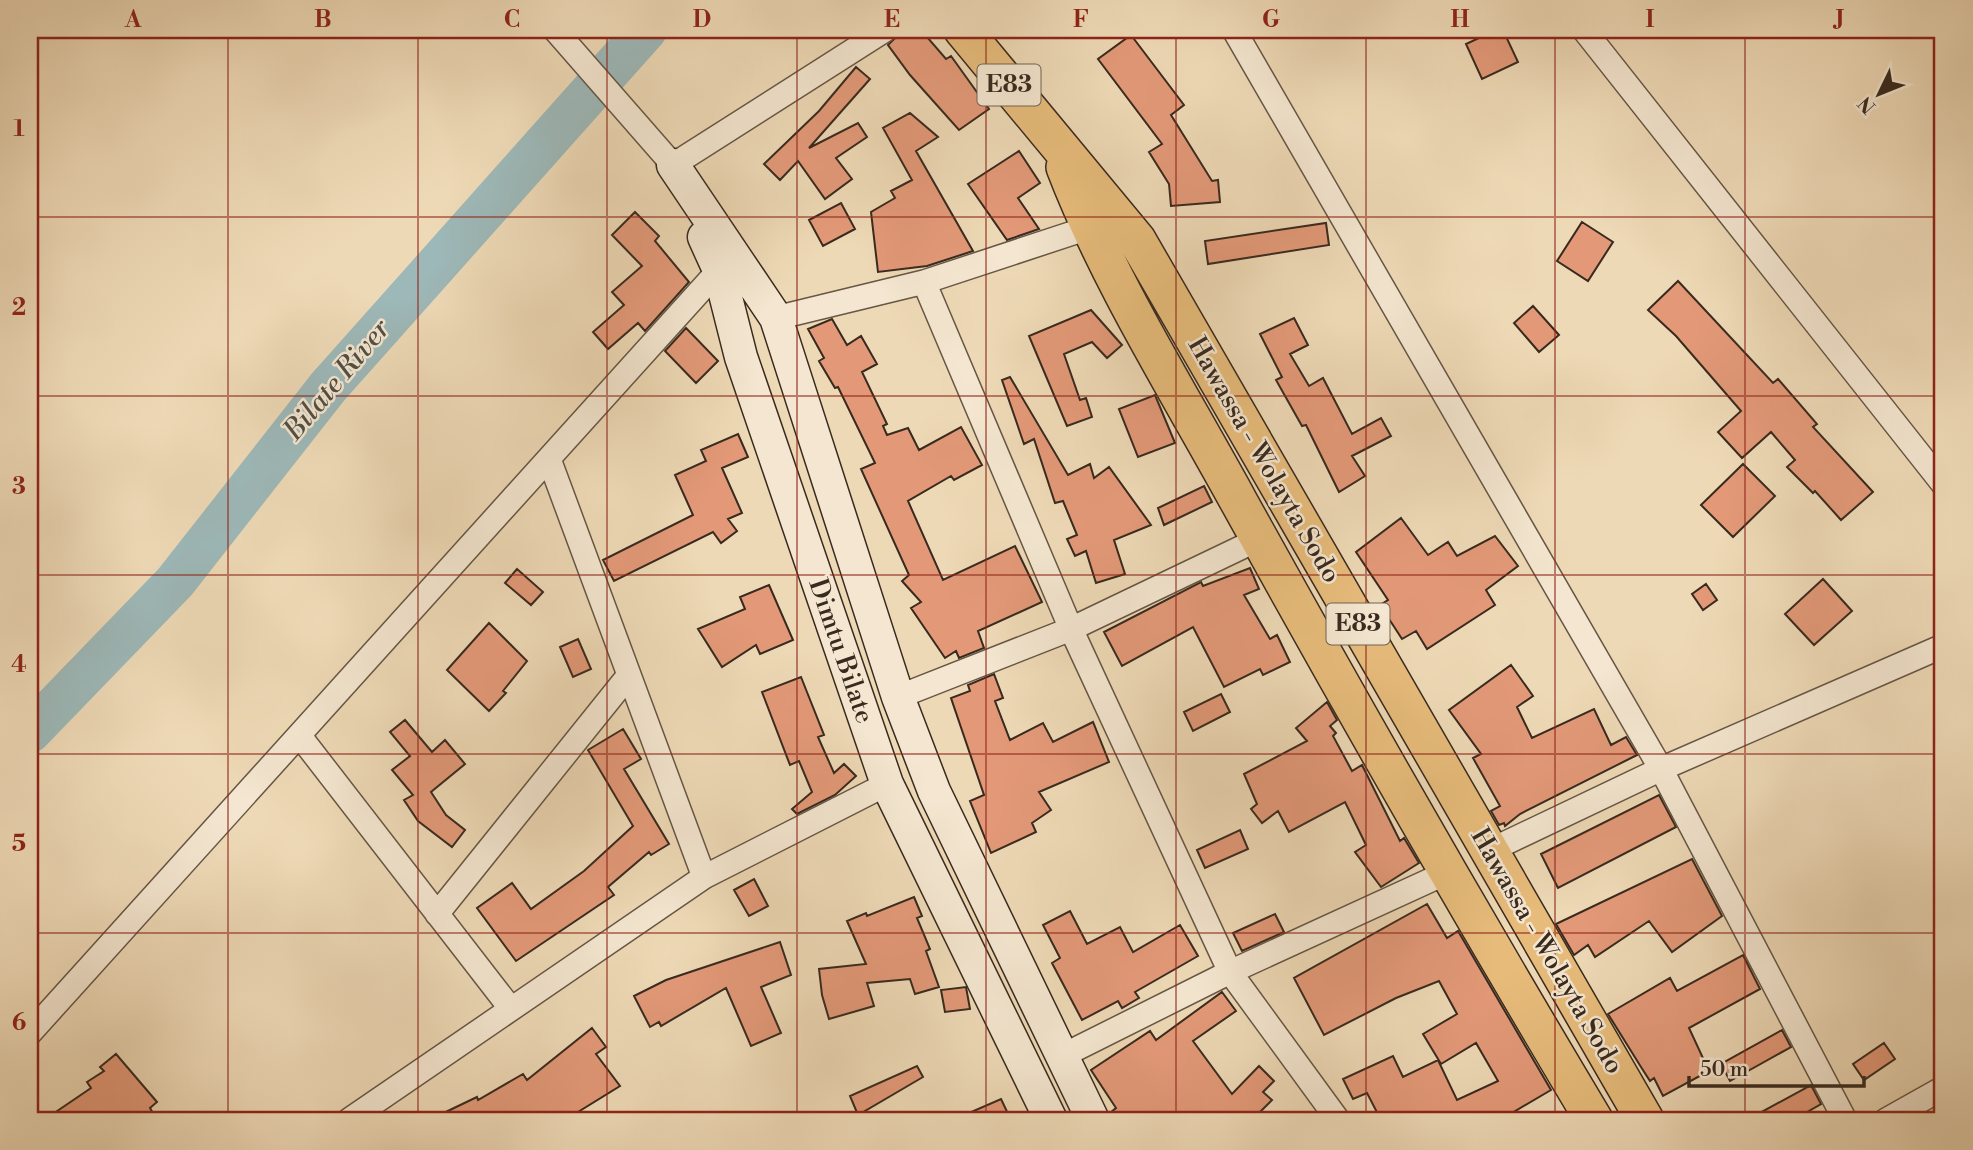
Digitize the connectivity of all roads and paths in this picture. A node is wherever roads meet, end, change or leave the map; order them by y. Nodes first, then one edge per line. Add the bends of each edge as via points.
1 (555, 30) edge
2 (885, 30) edge
3 (963, 30) edge
4 (1234, 30) edge
5 (1584, 30) edge
6 (1054, 140) junction
7 (673, 165) junction
8 (1088, 228) junction
9 (719, 270) junction
10 (924, 282) junction
11 (776, 318) junction
12 (549, 459) junction
13 (1943, 484) edge
14 (1298, 519) junction
15 (1259, 538) junction
16 (1072, 629) junction
17 (1943, 646) edge
18 (629, 675) junction
19 (898, 697) junction
20 (299, 735) junction
21 (1661, 769) junction
22 (887, 784) junction
23 (1489, 851) junction
24 (1446, 873) junction
25 (704, 877) junction
26 (437, 914) junction
27 (1230, 972) junction
28 (510, 1009) junction
29 (30, 1033) edge
30 (1062, 1056) junction
31 (1943, 1088) edge
32 (349, 1120) edge
33 (1051, 1120) edge
34 (1093, 1120) edge
35 (1338, 1120) edge
36 (1594, 1120) edge
37 (1644, 1120) edge
38 (1845, 1120) edge
39 (1886, 1120) edge

1 - 7 street
2 - 7 street
3 - 6 main road, Hawassa - Wolayta Sodo / E83
4 - 21 street
5 - 13 street
6 - 8 main road, Hawassa - Wolayta Sodo / E83
6 - 14 main road, Hawassa - Wolayta Sodo / E83 via 1137,240
7 - 9 main road, Dimtu Bilate
7 - 11 main road
8 - 10 street
8 - 15 main road, Hawassa - Wolayta Sodo / E83
9 - 12 street
9 - 22 main road, Dimtu Bilate via 741,358
10 - 11 street
10 - 16 street
11 - 19 main road
12 - 18 street
12 - 20 street
14 - 15 main road
14 - 23 main road, Hawassa - Wolayta Sodo / E83
15 - 16 street
15 - 24 main road, Hawassa - Wolayta Sodo / E83
16 - 19 street
16 - 27 street
17 - 21 street
18 - 25 street
18 - 26 street
19 - 30 main road via 934,791
20 - 26 street
20 - 29 street
21 - 23 street
21 - 38 street
22 - 25 street
22 - 33 main road, Dimtu Bilate
23 - 24 main road
23 - 37 main road, Hawassa - Wolayta Sodo / E83
24 - 27 street
24 - 36 main road, Hawassa - Wolayta Sodo / E83
25 - 28 street
26 - 28 street
27 - 30 street
27 - 35 street
28 - 32 street
30 - 34 main road
31 - 39 street

